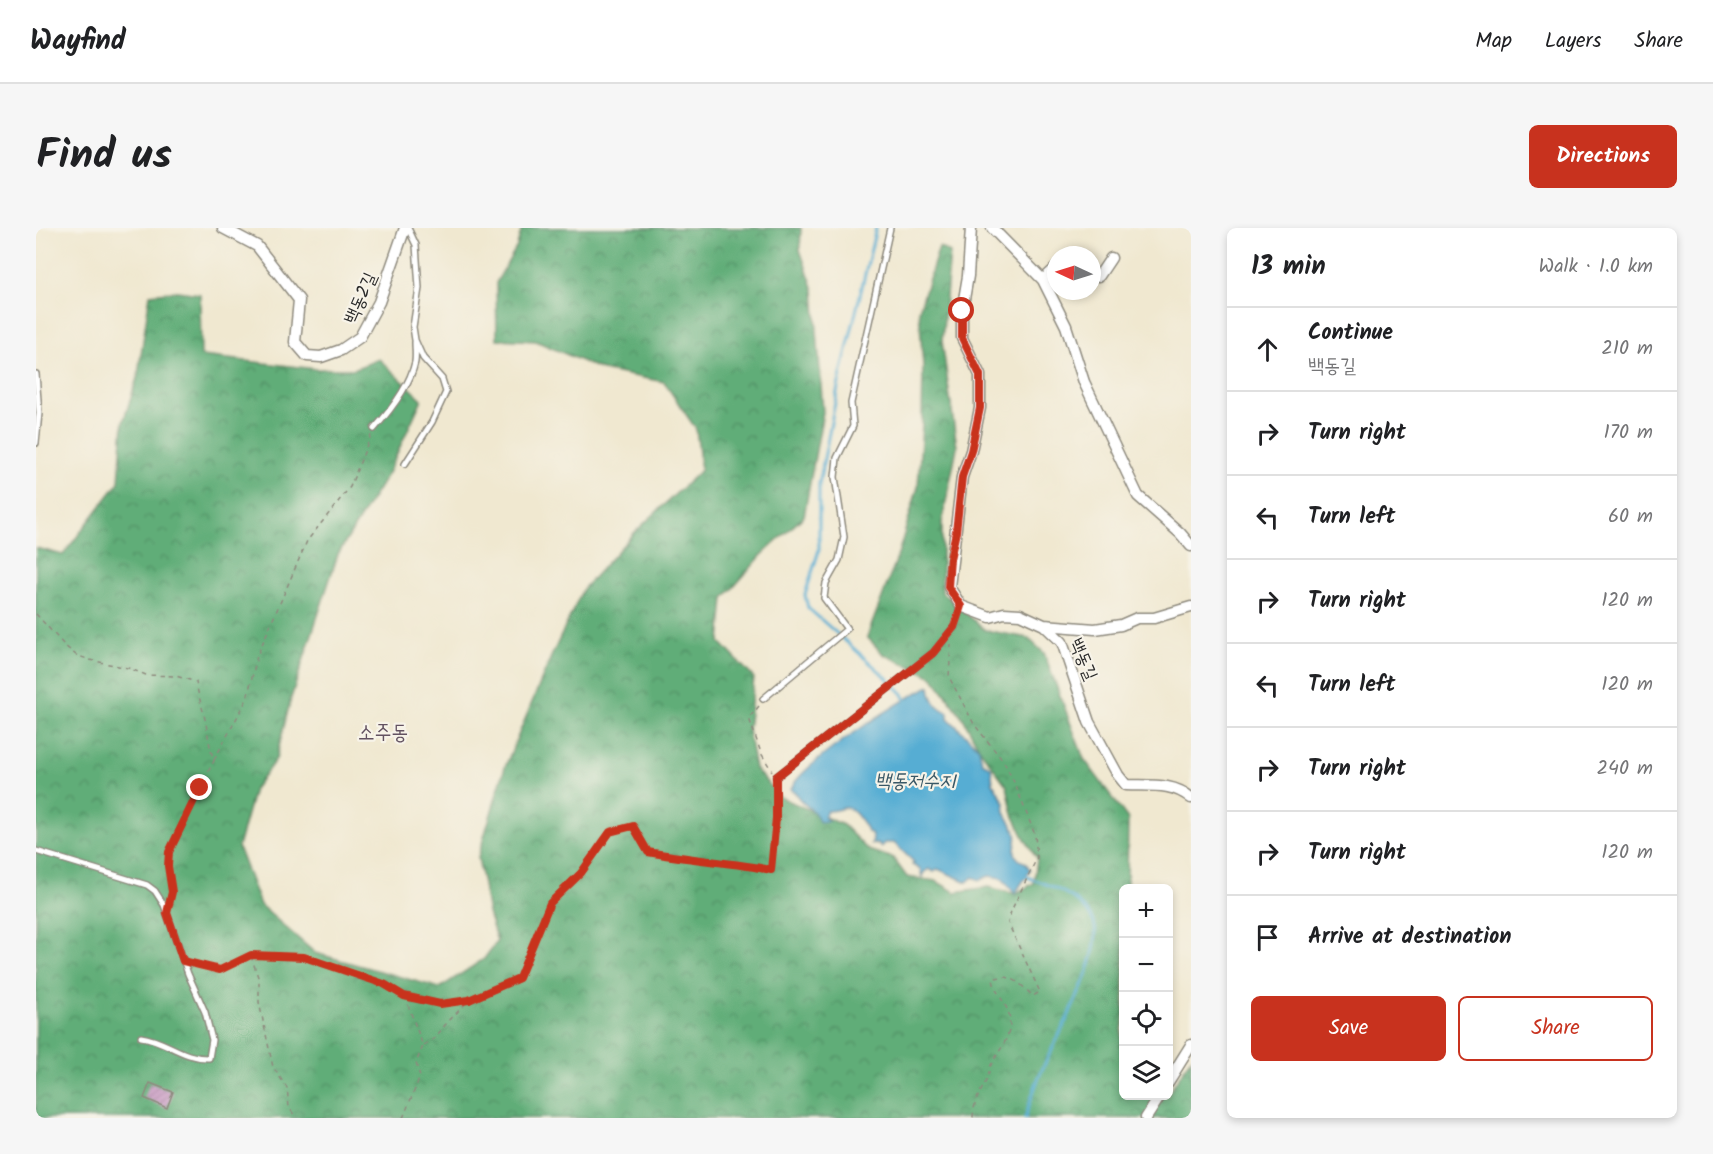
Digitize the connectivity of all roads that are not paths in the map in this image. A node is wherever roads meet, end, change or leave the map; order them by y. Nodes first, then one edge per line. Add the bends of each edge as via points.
1 (223, 228) edge
2 (407, 228) edge
3 (890, 228) edge
4 (971, 228) edge
5 (992, 228) edge
6 (1111, 258) dead end
7 (1101, 273) edge
8 (1047, 276) edge
9 (1043, 280) junction
10 (415, 340) junction
11 (36, 374) edge
12 (374, 429) road end
13 (36, 443) edge
14 (405, 464) dead end
15 (1191, 546) edge
16 (961, 606) junction
17 (1191, 607) edge
18 (1044, 625) junction
19 (763, 699) road end
20 (776, 777) road end
21 (1191, 798) edge
22 (36, 851) edge
23 (141, 1037) dead end
24 (1191, 1045) edge
25 (1173, 1074) edge
26 (1157, 1100) edge
27 (1146, 1118) edge

1 - 2 street, 백동2길 via 257,246 283,278 299,300 295,342 308,356 321,357 360,337 379,302
2 - 10 lane via 416,245 419,288
3 - 19 lane via 851,403 853,426 837,458 835,477 844,537 824,598 847,629
4 - 16 street via 962,338 980,375 980,408 962,477 950,559 948,587
5 - 9 street
6 - 7 street
8 - 9 street
9 - 15 street via 1066,326 1084,382 1138,496
10 - 12 lane via 411,374
10 - 14 lane via 446,392
11 - 13 lane
16 - 18 street, 백동길 via 990,617 1020,614
16 - 20 lane via 954,627 933,653
17 - 18 street via 1095,629
18 - 21 street, 백동길 via 1062,642 1089,722 1126,785 1172,786
22 - 23 lane via 147,885 155,891 209,1026 209,1058 196,1059 152,1038
24 - 25 street
26 - 27 street

